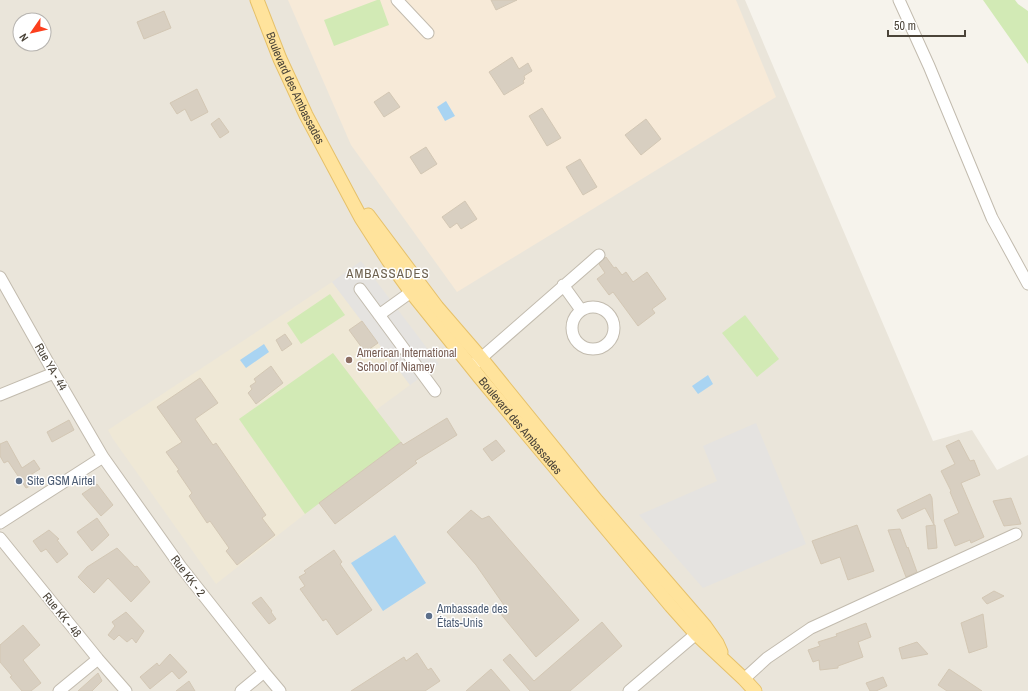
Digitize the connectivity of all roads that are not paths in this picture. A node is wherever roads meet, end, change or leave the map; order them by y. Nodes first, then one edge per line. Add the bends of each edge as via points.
1 (257, 0) edge
2 (397, 0) edge
3 (899, 0) edge
4 (428, 33) dead end
5 (337, 173) junction
6 (599, 254) dead end
7 (0, 277) edge
8 (1028, 284) edge
9 (563, 285) junction
10 (360, 289) dead end
11 (411, 292) junction
12 (581, 310) dead end
13 (379, 315) junction
14 (476, 362) junction
15 (54, 373) junction
16 (435, 391) dead end
17 (0, 395) edge
18 (103, 456) junction
19 (0, 523) edge
20 (1016, 534) dead end
21 (0, 538) edge
22 (696, 634) junction
23 (98, 659) junction
24 (726, 662) junction
25 (264, 672) junction
26 (744, 679) junction
27 (59, 691) edge
28 (126, 691) edge
29 (240, 691) edge
30 (280, 691) edge
31 (629, 691) edge
32 (755, 691) edge

1 - 5 main road, Boulevard des Ambassades via 280,59
2 - 4 street
3 - 8 street via 992,218
5 - 11 main road, Boulevard des Ambassades via 361,218
5 - 14 main road, Boulevard des Ambassades
6 - 9 street
7 - 15 street, Rue YA - 44
9 - 12 street
9 - 14 street
10 - 13 street
11 - 13 street
11 - 14 main road, Boulevard des Ambassades
13 - 16 street
14 - 22 main road, Boulevard des Ambassades
14 - 24 main road, Boulevard des Ambassades via 705,626
15 - 17 street
15 - 18 street, Rue YA - 44
18 - 19 street
18 - 25 street, Rue KK - 2 via 181,567
20 - 26 street via 811,628 767,658
21 - 23 street, Rue KK - 48
22 - 24 main road, Boulevard des Ambassades
22 - 31 street
23 - 27 street
23 - 28 street, Rue KK - 48
24 - 26 main road, Boulevard des Ambassades
25 - 29 street
25 - 30 street, Rue KK - 2
26 - 32 main road, Boulevard des Ambassades

